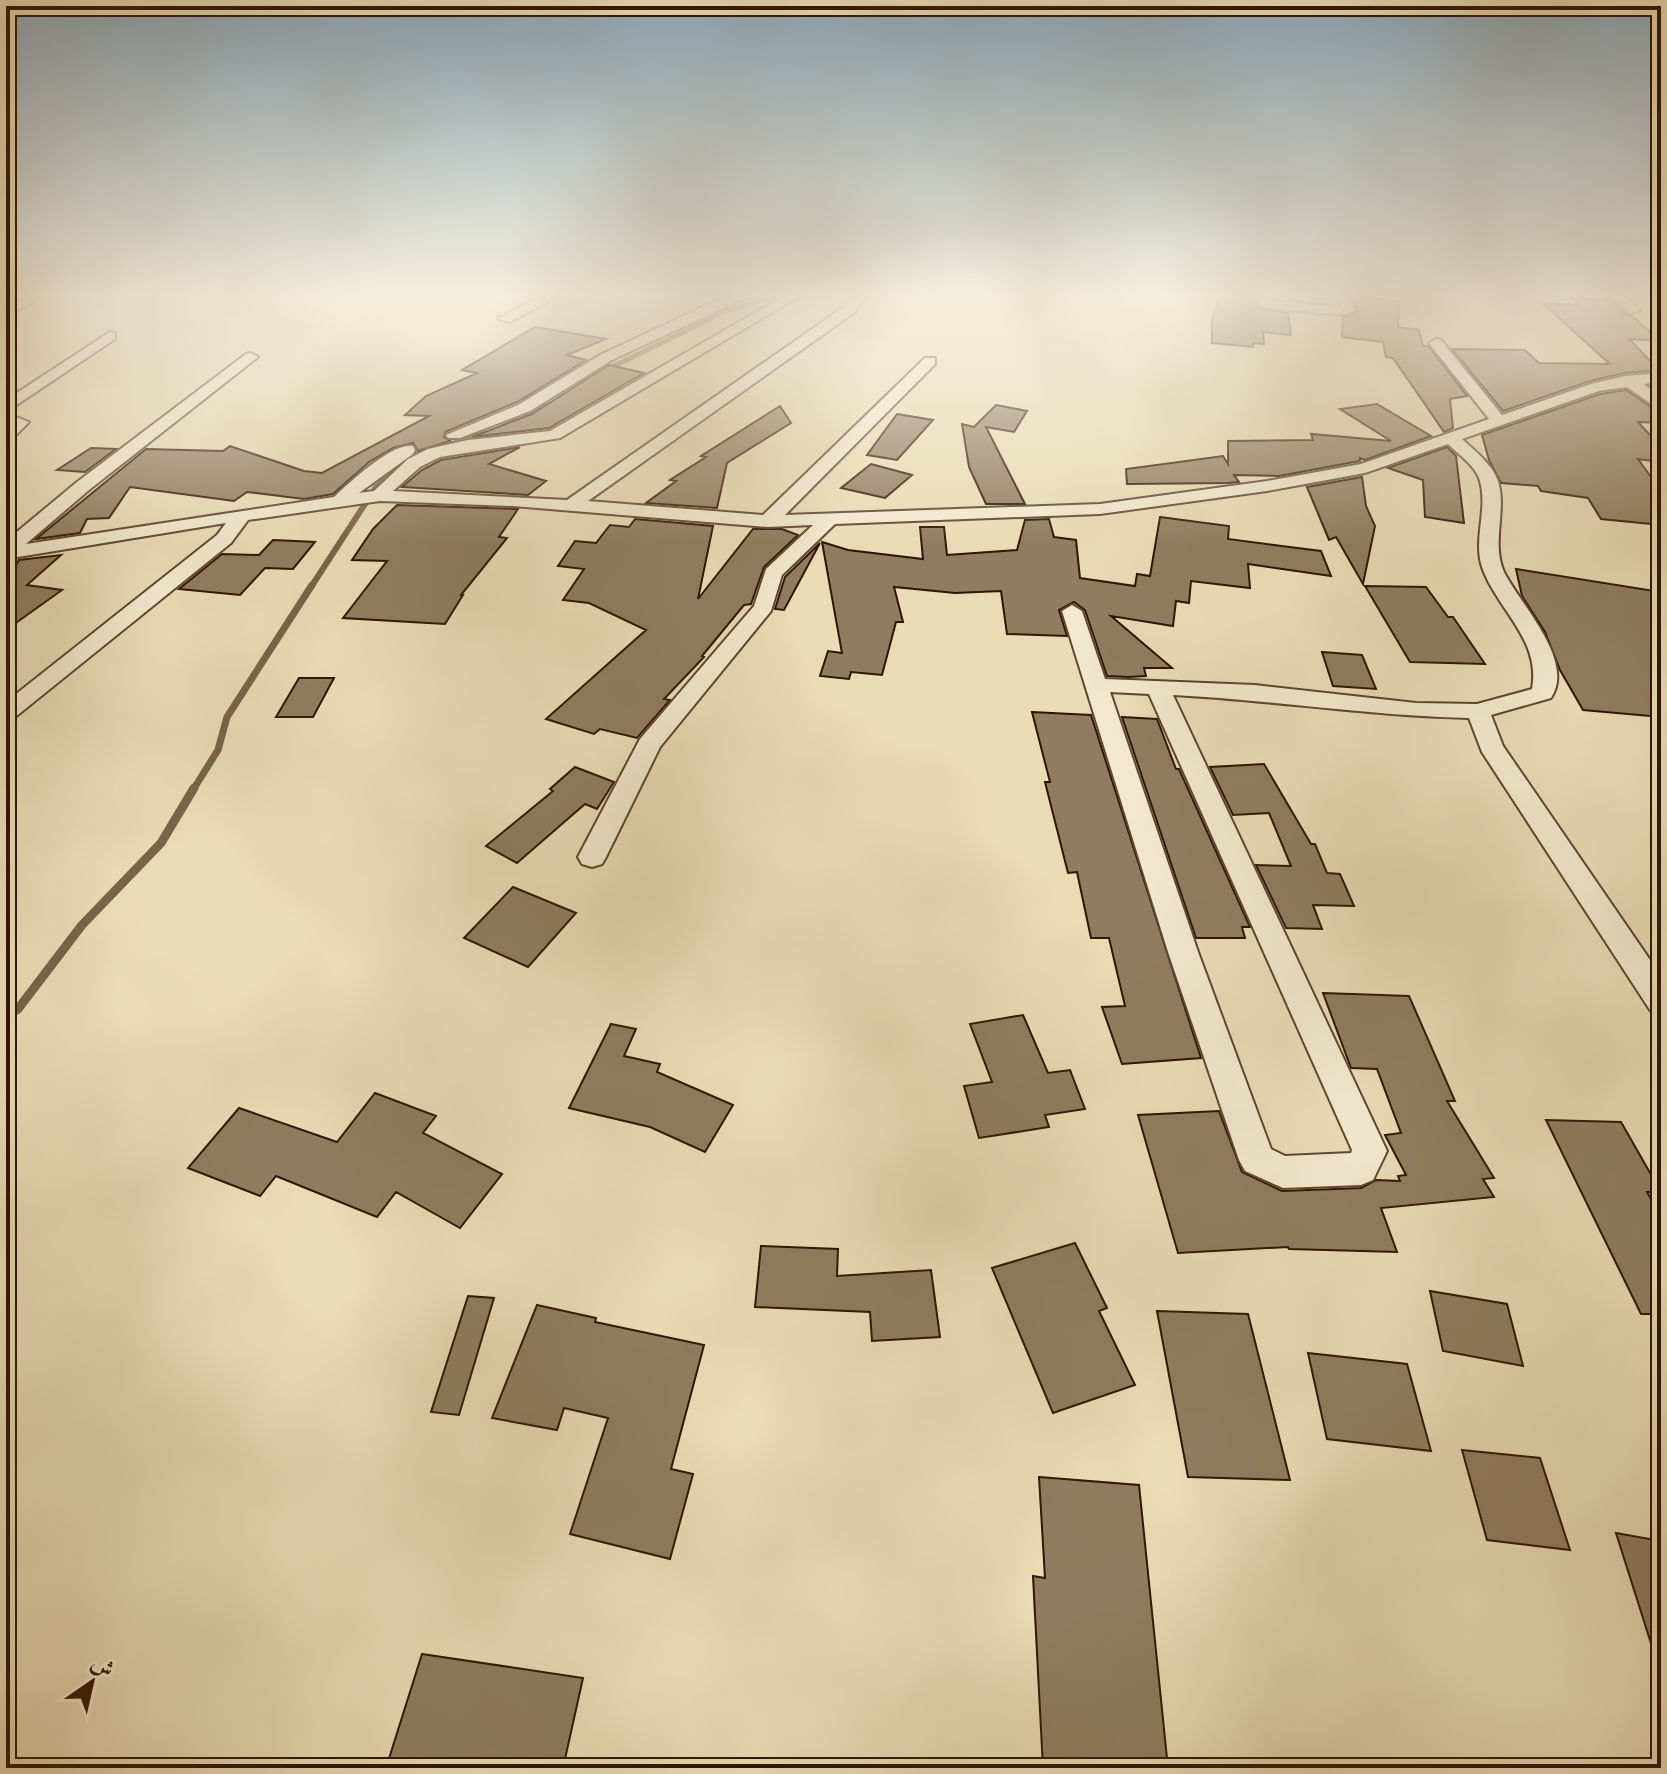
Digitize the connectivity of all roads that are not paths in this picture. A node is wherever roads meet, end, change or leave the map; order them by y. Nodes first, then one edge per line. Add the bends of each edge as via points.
1 (47, 379) edge
2 (223, 379) edge
3 (572, 379) edge
4 (646, 379) edge
5 (751, 379) edge
6 (912, 379) edge
7 (1465, 379) edge
8 (1640, 379) edge
9 (1625, 380) junction
10 (1661, 406) edge
11 (6, 407) edge
12 (6, 418) edge
13 (1499, 422) junction
14 (6, 436) edge
15 (1452, 439) junction
16 (378, 497) junction
17 (346, 499) junction
18 (570, 506) junction
19 (242, 515) junction
20 (829, 520) junction
21 (768, 521) junction
22 (6, 552) edge
23 (1072, 611) dead end
24 (1097, 685) junction
25 (1157, 686) junction
26 (1478, 711) junction
27 (6, 713) edge
28 (592, 857) dead end
29 (1661, 1001) edge

1 - 11 street
2 - 22 street
3 - 17 street via 524,408 400,454
4 - 16 street via 554,435 434,453 414,463
5 - 18 street
6 - 21 street
7 - 13 street
8 - 9 street
9 - 10 street
9 - 13 street
12 - 14 street via 21,422
13 - 15 street
15 - 20 street via 1365,468 1100,509
15 - 26 street via 1489,478 1490,564 1544,655 1548,677 1543,693
16 - 17 street
16 - 18 street
17 - 19 street
18 - 21 street
19 - 22 street
19 - 27 street via 224,539
20 - 21 street
20 - 28 street via 773,573 764,607 649,744
23 - 24 street
24 - 25 street
24 - 25 street via 1257,1160 1283,1172 1361,1169 1370,1151
25 - 26 street
26 - 29 street via 1491,747

